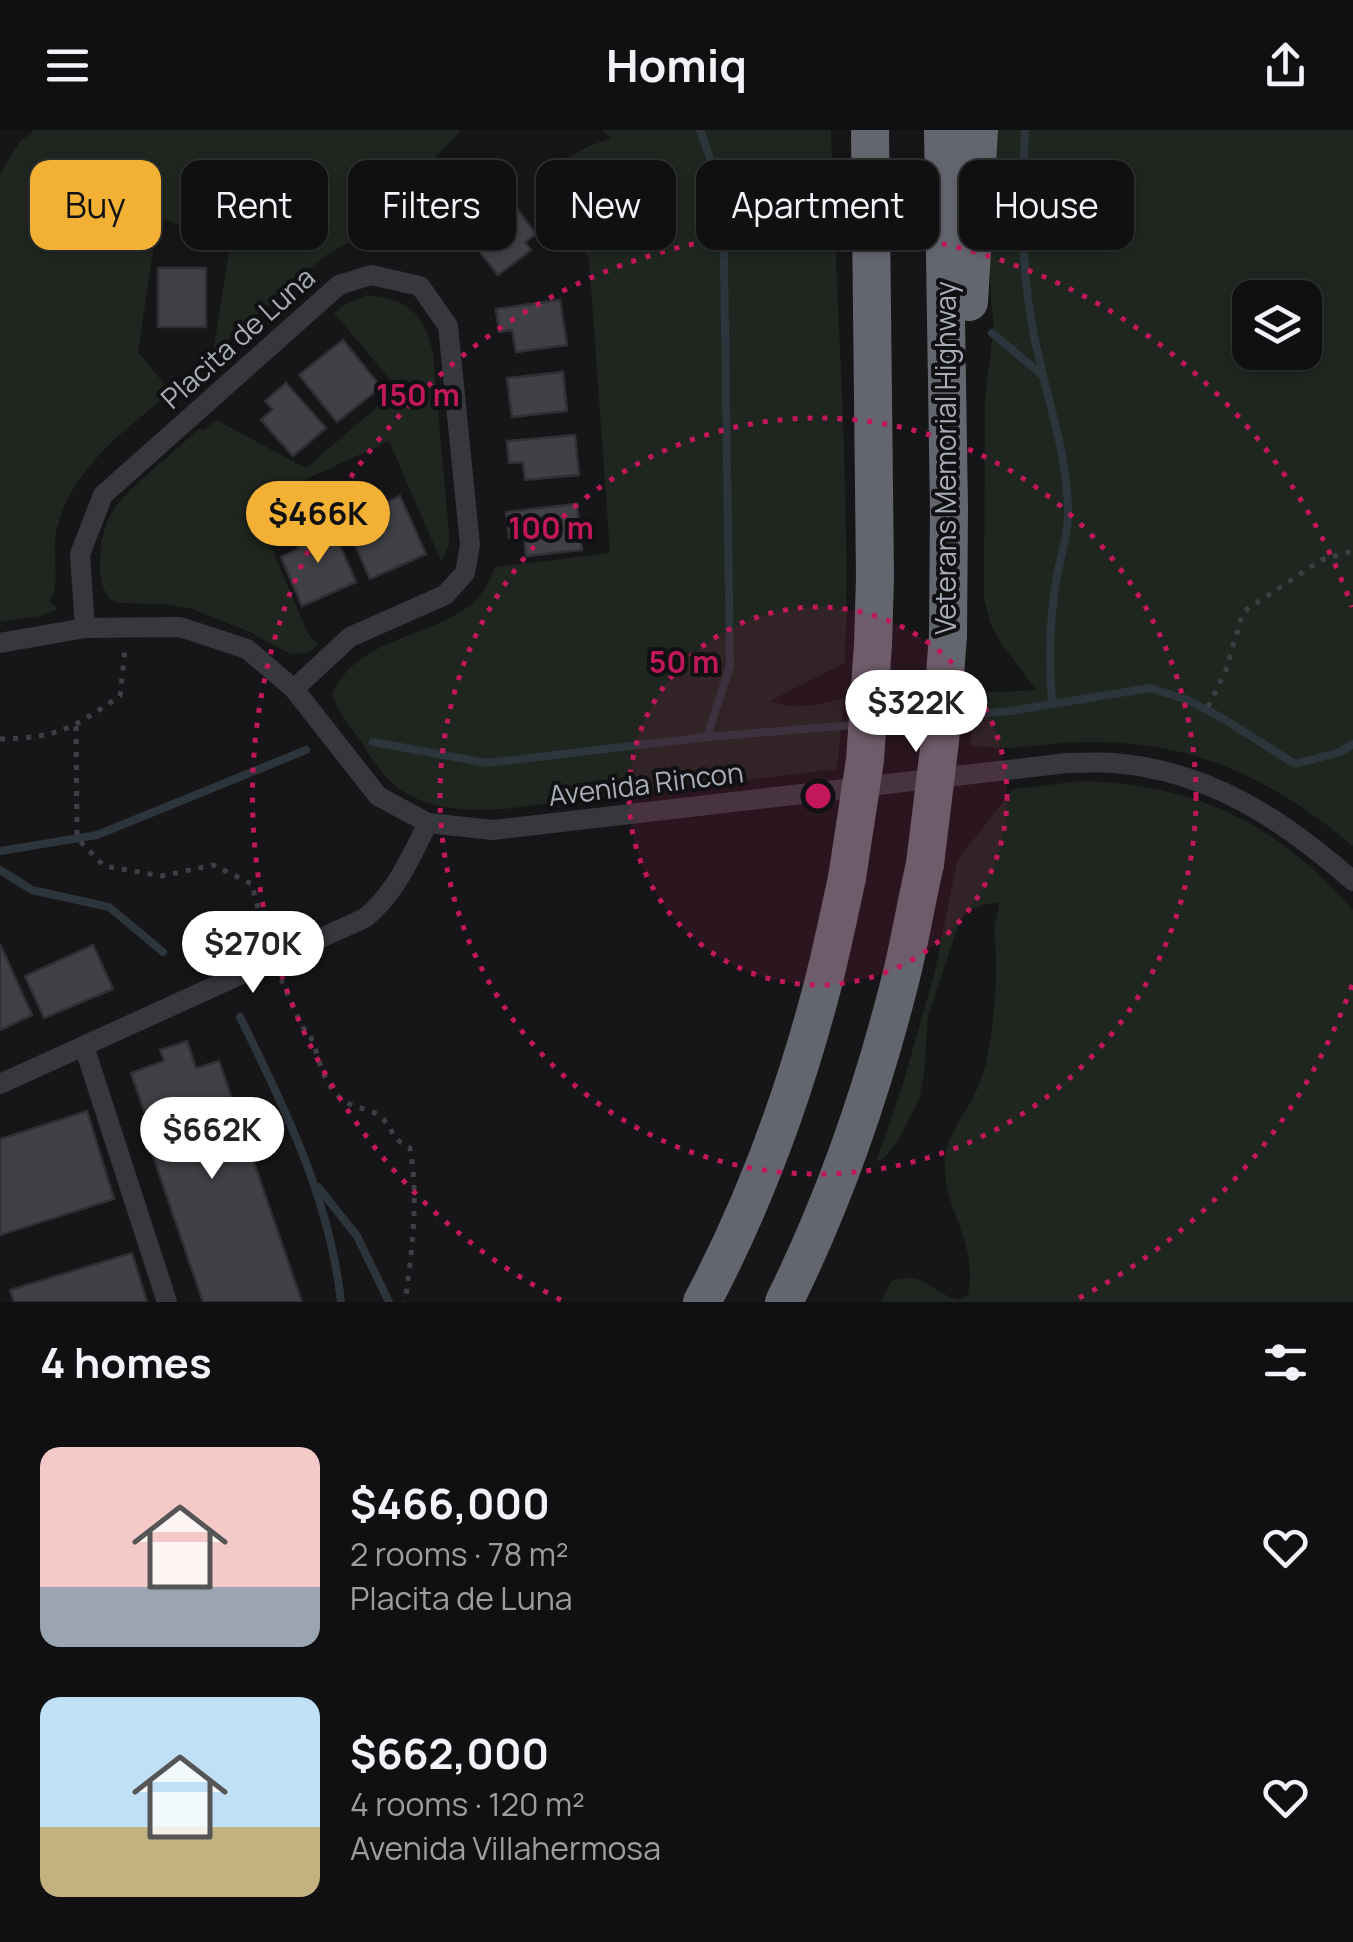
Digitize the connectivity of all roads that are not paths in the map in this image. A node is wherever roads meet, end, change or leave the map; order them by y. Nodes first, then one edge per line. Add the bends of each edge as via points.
1 (854, 130) edge
2 (870, 130) edge
3 (944, 130) edge
4 (979, 130) edge
5 (872, 257) junction
6 (949, 509) junction
7 (86, 628) junction
8 (0, 642) edge
9 (294, 689) junction
10 (428, 823) junction
11 (1353, 881) edge
12 (84, 1046) junction
13 (0, 1084) edge
14 (167, 1302) edge
15 (702, 1302) edge
16 (784, 1302) edge

1 - 5 highway
2 - 5 highway
3 - 6 highway, Veterans Memorial Highway
4 - 6 highway
5 - 15 highway, bridge via 873,644 847,878 798,1071 749,1202
6 - 16 highway, Veterans Memorial Highway, bridge via 940,740 903,968 842,1168
7 - 8 street
7 - 9 street via 180,627 247,649
7 - 9 street, Placita de Luna via 80,554 103,495 339,285 371,275 420,286 448,326 470,545 464,573 445,595 350,637
9 - 10 street via 378,796
10 - 11 street, Avenida Rincon via 493,830 1112,763 1168,772 1234,796
10 - 12 street via 394,888 366,918
12 - 13 street
12 - 14 street

